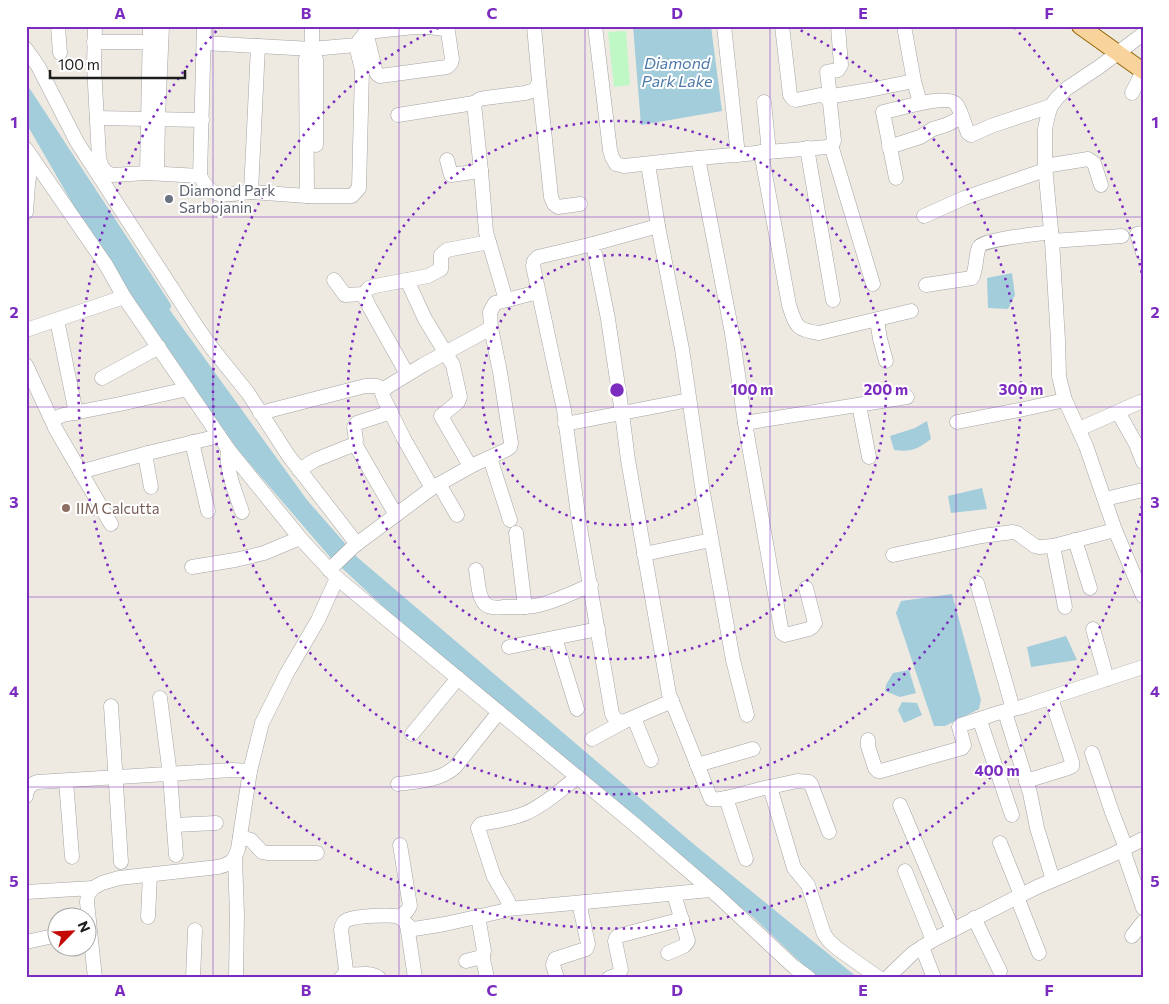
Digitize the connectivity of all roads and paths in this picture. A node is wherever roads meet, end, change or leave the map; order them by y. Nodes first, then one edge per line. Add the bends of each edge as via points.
1 (58, 26) edge
2 (94, 26) edge
3 (150, 26) edge
4 (162, 26) edge
5 (204, 26) edge
6 (312, 26) edge
7 (415, 26) edge
8 (534, 26) edge
9 (595, 26) edge
10 (724, 26) edge
11 (782, 26) edge
12 (838, 26) edge
13 (904, 26) edge
14 (1080, 26) edge
15 (1098, 26) edge
16 (429, 27) edge
17 (366, 29) edge
18 (1143, 34) edge
19 (94, 42) junction
20 (150, 42) junction
21 (204, 43) junction
22 (356, 45) junction
23 (258, 46) junction
24 (26, 49) edge
25 (312, 49) junction
26 (1123, 50) junction
27 (60, 53) dead end
28 (1143, 57) edge
29 (1143, 71) edge
30 (914, 81) junction
31 (539, 82) junction
32 (1132, 93) dead end
33 (828, 96) junction
34 (764, 102) dead end
35 (474, 103) junction
36 (920, 103) junction
37 (1052, 106) junction
38 (398, 115) dead end
39 (962, 117) junction
40 (97, 122) junction
41 (153, 122) junction
42 (201, 124) junction
43 (832, 145) junction
44 (889, 147) junction
45 (807, 148) junction
46 (765, 152) junction
47 (29, 154) edge
48 (738, 155) junction
49 (698, 158) junction
50 (447, 160) dead end
51 (648, 164) junction
52 (1045, 168) junction
53 (481, 171) junction
54 (152, 173) junction
55 (200, 176) junction
56 (896, 178) dead end
57 (1101, 185) dead end
58 (252, 192) junction
59 (312, 196) junction
60 (580, 204) dead end
61 (26, 212) edge
62 (924, 216) dead end
63 (658, 226) junction
64 (1143, 233) edge
65 (1122, 236) dead end
66 (1052, 237) junction
67 (489, 242) junction
68 (594, 244) junction
69 (1143, 253) edge
70 (334, 280) dead end
71 (407, 280) junction
72 (873, 284) dead end
73 (926, 285) dead end
74 (538, 292) junction
75 (364, 294) junction
76 (124, 297) junction
77 (506, 300) junction
78 (833, 300) dead end
79 (911, 311) dead end
80 (58, 320) junction
81 (876, 320) junction
82 (491, 328) junction
83 (26, 330) edge
84 (159, 347) junction
85 (445, 353) junction
86 (886, 361) dead end
87 (26, 365) edge
88 (407, 374) junction
89 (102, 378) dead end
90 (187, 389) junction
91 (382, 390) junction
92 (906, 397) dead end
93 (689, 400) junction
94 (1065, 400) junction
95 (1140, 402) dead end
96 (859, 405) junction
97 (76, 412) junction
98 (391, 412) junction
99 (1118, 412) junction
100 (260, 413) junction
101 (622, 413) junction
102 (746, 422) junction
103 (958, 422) dead end
104 (53, 423) junction
105 (565, 424) junction
106 (1079, 429) junction
107 (219, 436) junction
108 (192, 442) junction
109 (355, 444) junction
110 (228, 450) junction
111 (148, 452) junction
112 (868, 457) dead end
113 (490, 458) junction
114 (1143, 462) edge
115 (470, 466) junction
116 (299, 470) junction
117 (80, 472) junction
118 (436, 486) junction
119 (151, 487) dead end
120 (1143, 490) edge
121 (1105, 499) junction
122 (208, 511) dead end
123 (242, 512) dead end
124 (396, 514) junction
125 (457, 515) dead end
126 (111, 524) dead end
127 (1115, 530) junction
128 (300, 538) junction
129 (711, 540) junction
130 (1075, 540) junction
131 (355, 545) junction
132 (1054, 546) junction
133 (644, 554) junction
134 (893, 555) dead end
135 (192, 567) dead end
136 (476, 570) dead end
137 (333, 571) junction
138 (977, 584) dead end
139 (590, 586) junction
140 (806, 588) dead end
141 (1090, 588) dead end
142 (1142, 591) edge
143 (525, 607) junction
144 (1065, 607) dead end
145 (598, 629) junction
146 (1093, 629) dead end
147 (555, 638) junction
148 (509, 647) dead end
149 (1143, 667) edge
150 (458, 678) junction
151 (1107, 679) junction
152 (160, 698) dead end
153 (1051, 698) junction
154 (672, 701) junction
155 (111, 706) dead end
156 (577, 710) dead end
157 (1009, 711) junction
158 (499, 712) junction
159 (747, 715) dead end
160 (983, 718) junction
161 (629, 720) junction
162 (412, 734) dead end
163 (592, 739) dead end
164 (868, 740) dead end
165 (753, 749) dead end
166 (1092, 753) dead end
167 (651, 760) dead end
168 (697, 765) junction
169 (250, 771) junction
170 (170, 775) junction
171 (578, 777) junction
172 (115, 778) junction
173 (66, 781) junction
174 (1026, 781) junction
175 (398, 784) dead end
176 (770, 787) junction
177 (27, 791) edge
178 (726, 798) junction
179 (900, 805) dead end
180 (1012, 815) dead end
181 (216, 823) dead end
182 (174, 825) junction
183 (829, 832) dead end
184 (240, 837) junction
185 (1143, 839) edge
186 (1000, 843) dead end
187 (400, 845) dead end
188 (1125, 849) junction
189 (317, 853) dead end
190 (176, 855) dead end
191 (72, 857) dead end
192 (235, 859) junction
193 (746, 859) dead end
194 (121, 862) dead end
195 (904, 871) dead end
196 (150, 875) junction
197 (1053, 880) junction
198 (93, 888) junction
199 (710, 890) junction
200 (26, 892) edge
201 (674, 894) junction
202 (1019, 896) junction
203 (585, 902) junction
204 (87, 906) edge
205 (1143, 908) edge
206 (507, 909) junction
207 (478, 916) junction
208 (148, 917) dead end
209 (974, 918) junction
210 (682, 919) junction
211 (403, 921) junction
212 (1143, 922) edge
213 (196, 930) dead end
214 (953, 930) junction
215 (1132, 936) dead end
216 (48, 937) edge
217 (26, 942) edge
218 (928, 943) junction
219 (668, 953) dead end
220 (1039, 953) dead end
221 (483, 954) junction
222 (92, 956) edge
223 (466, 961) dead end
224 (1000, 971) dead end
225 (342, 976) edge
226 (95, 978) edge
227 (193, 978) edge
228 (236, 978) edge
229 (380, 978) edge
230 (415, 978) edge
231 (486, 978) edge
232 (557, 978) edge
233 (609, 978) edge
234 (809, 978) edge
235 (878, 978) edge
236 (887, 978) edge
237 (934, 978) edge

1 - 27 street
2 - 19 street
3 - 20 street
4 - 41 street
5 - 21 street
6 - 25 street
7 - 16 street
7 - 17 street
8 - 31 street
9 - 51 street via 612,157 616,164 624,166
10 - 48 street
11 - 33 street via 790,95 796,100
12 - 33 street via 841,65 838,70 827,72
13 - 30 street
14 - 26 main road
15 - 26 main road
16 - 17 street via 448,32 451,63 380,76 375,70
17 - 22 street
18 - 26 street
19 - 20 street
19 - 40 street
20 - 41 street
21 - 23 street
21 - 42 street
22 - 25 street
22 - 59 street via 362,70 359,188 352,196
23 - 25 street
23 - 58 street
24 - 100 street via 77,142 197,327
25 - 59 street via 316,60
26 - 28 main road
26 - 29 main road
26 - 37 street via 1066,89
29 - 32 street
30 - 33 street
30 - 36 street
31 - 35 street via 535,90 480,99
31 - 60 street via 551,197 558,207
33 - 43 street
34 - 46 street
35 - 38 street
35 - 53 street
36 - 39 street via 953,102
36 - 44 street via 883,112
37 - 39 street via 990,126 974,135 968,133
37 - 52 street via 1045,129
39 - 44 street via 920,137
40 - 41 street
40 - 54 street via 99,158 106,172 112,176
41 - 42 street
41 - 54 street
42 - 55 street
43 - 45 street
43 - 72 street
44 - 56 street
45 - 46 street
45 - 78 street
46 - 48 street
46 - 81 street via 789,305 795,324 806,331 818,333
47 - 61 street
47 - 76 street via 106,265
48 - 49 street
49 - 51 street
49 - 102 street
50 - 53 street via 451,175
51 - 63 street
52 - 57 street via 1088,159 1094,163
52 - 62 street
52 - 66 street
53 - 67 street
54 - 55 street
55 - 58 street via 213,193
58 - 59 street
63 - 68 street
63 - 93 street
64 - 69 street via 1137,234
65 - 66 street
66 - 73 street via 1009,238 983,243 972,278
66 - 94 street via 1059,376
67 - 71 street via 447,250 441,255 441,269 428,276
67 - 77 street
68 - 74 street via 538,257 534,261
68 - 101 street
70 - 75 street via 345,295
71 - 75 street via 375,286
71 - 85 street
74 - 77 street
74 - 105 street
75 - 88 street
76 - 80 street
76 - 84 street
77 - 82 street via 495,303 490,312
79 - 81 street
80 - 83 street
80 - 97 street
81 - 86 street
82 - 85 street
82 - 113 street via 511,443 506,450
84 - 89 street
84 - 90 street
85 - 88 street
85 - 115 street via 453,365 460,397 441,416
87 - 104 street
88 - 91 street
90 - 97 street
90 - 107 street
91 - 98 street
91 - 100 street via 377,386 365,386
92 - 96 street
93 - 101 street
93 - 129 street
94 - 103 street
94 - 106 street
95 - 99 street
96 - 102 street
96 - 112 street
97 - 104 street via 57,417
98 - 109 street via 354,425
98 - 118 street via 404,439
99 - 106 street
99 - 114 street
100 - 116 street
101 - 105 street
101 - 133 street
102 - 140 street via 785,636 809,629 815,623
104 - 117 street
105 - 139 street
106 - 121 street
107 - 108 street
107 - 110 street
108 - 111 street
108 - 122 street
109 - 116 street via 314,460
109 - 124 street
110 - 123 street via 227,462
110 - 128 street
111 - 117 street
111 - 119 street via 146,460
113 - 115 street
113 - 143 street via 513,527
115 - 118 street
116 - 131 street
117 - 126 street
118 - 124 street
118 - 125 street
120 - 121 street
121 - 127 street
124 - 131 street
127 - 130 street
127 - 142 street
128 - 135 street via 264,553
128 - 137 street
129 - 133 street
129 - 159 street via 733,660
130 - 132 street
130 - 141 street
131 - 137 street
132 - 134 street via 1037,546 1012,532
132 - 144 street
133 - 154 street
136 - 143 street via 484,603 496,608
137 - 150 street
137 - 169 street via 318,620 262,723
138 - 157 street
139 - 143 street
139 - 145 street
145 - 147 street
145 - 161 street via 612,714 616,720
146 - 151 street
147 - 148 street
147 - 156 street
149 - 151 street
150 - 158 street
150 - 162 street
151 - 153 street
152 - 170 street
153 - 157 street
153 - 174 street via 1072,766
154 - 161 street
154 - 168 street
155 - 172 street
157 - 160 street
157 - 174 street
158 - 171 street
158 - 175 street via 449,773
160 - 164 street via 959,727 962,748 878,771
160 - 180 street via 981,724
161 - 163 street
161 - 167 street
165 - 168 street
166 - 188 street
168 - 178 street via 711,799
169 - 170 street
169 - 184 street
170 - 172 street
170 - 182 street
171 - 199 street
171 - 206 street via 543,804 520,816 478,826 494,878 508,901
172 - 173 street
172 - 194 street
173 - 177 street via 37,782 31,784
173 - 191 street
174 - 197 street
176 - 178 street
176 - 183 street via 797,781 809,782
176 - 235 street via 794,868 808,886 824,934 838,949
178 - 193 street
179 - 214 street
181 - 182 street
182 - 190 street
184 - 189 street via 251,840 262,852
184 - 192 street
185 - 188 street
186 - 202 street
187 - 211 street via 410,906
188 - 197 street
188 - 205 street
192 - 196 street via 218,867
192 - 228 street
195 - 218 street
196 - 198 street via 119,878
196 - 208 street
197 - 202 street
198 - 200 street
198 - 204 street via 88,894
199 - 201 street
199 - 234 street
201 - 203 street
201 - 210 street
202 - 209 street
202 - 220 street
203 - 206 street
203 - 232 street via 580,907 588,947 555,960 553,965
206 - 207 street
207 - 211 street via 414,929
207 - 221 street
209 - 214 street
209 - 224 street
210 - 219 street via 688,941
210 - 233 street via 618,936 615,941 621,970
211 - 225 street via 394,916 345,921 341,930 346,970
211 - 230 street
212 - 215 street
213 - 227 street
214 - 218 street
216 - 217 street
218 - 236 street
218 - 237 street
221 - 223 street
221 - 231 street
222 - 226 street
225 - 229 street via 370,974

